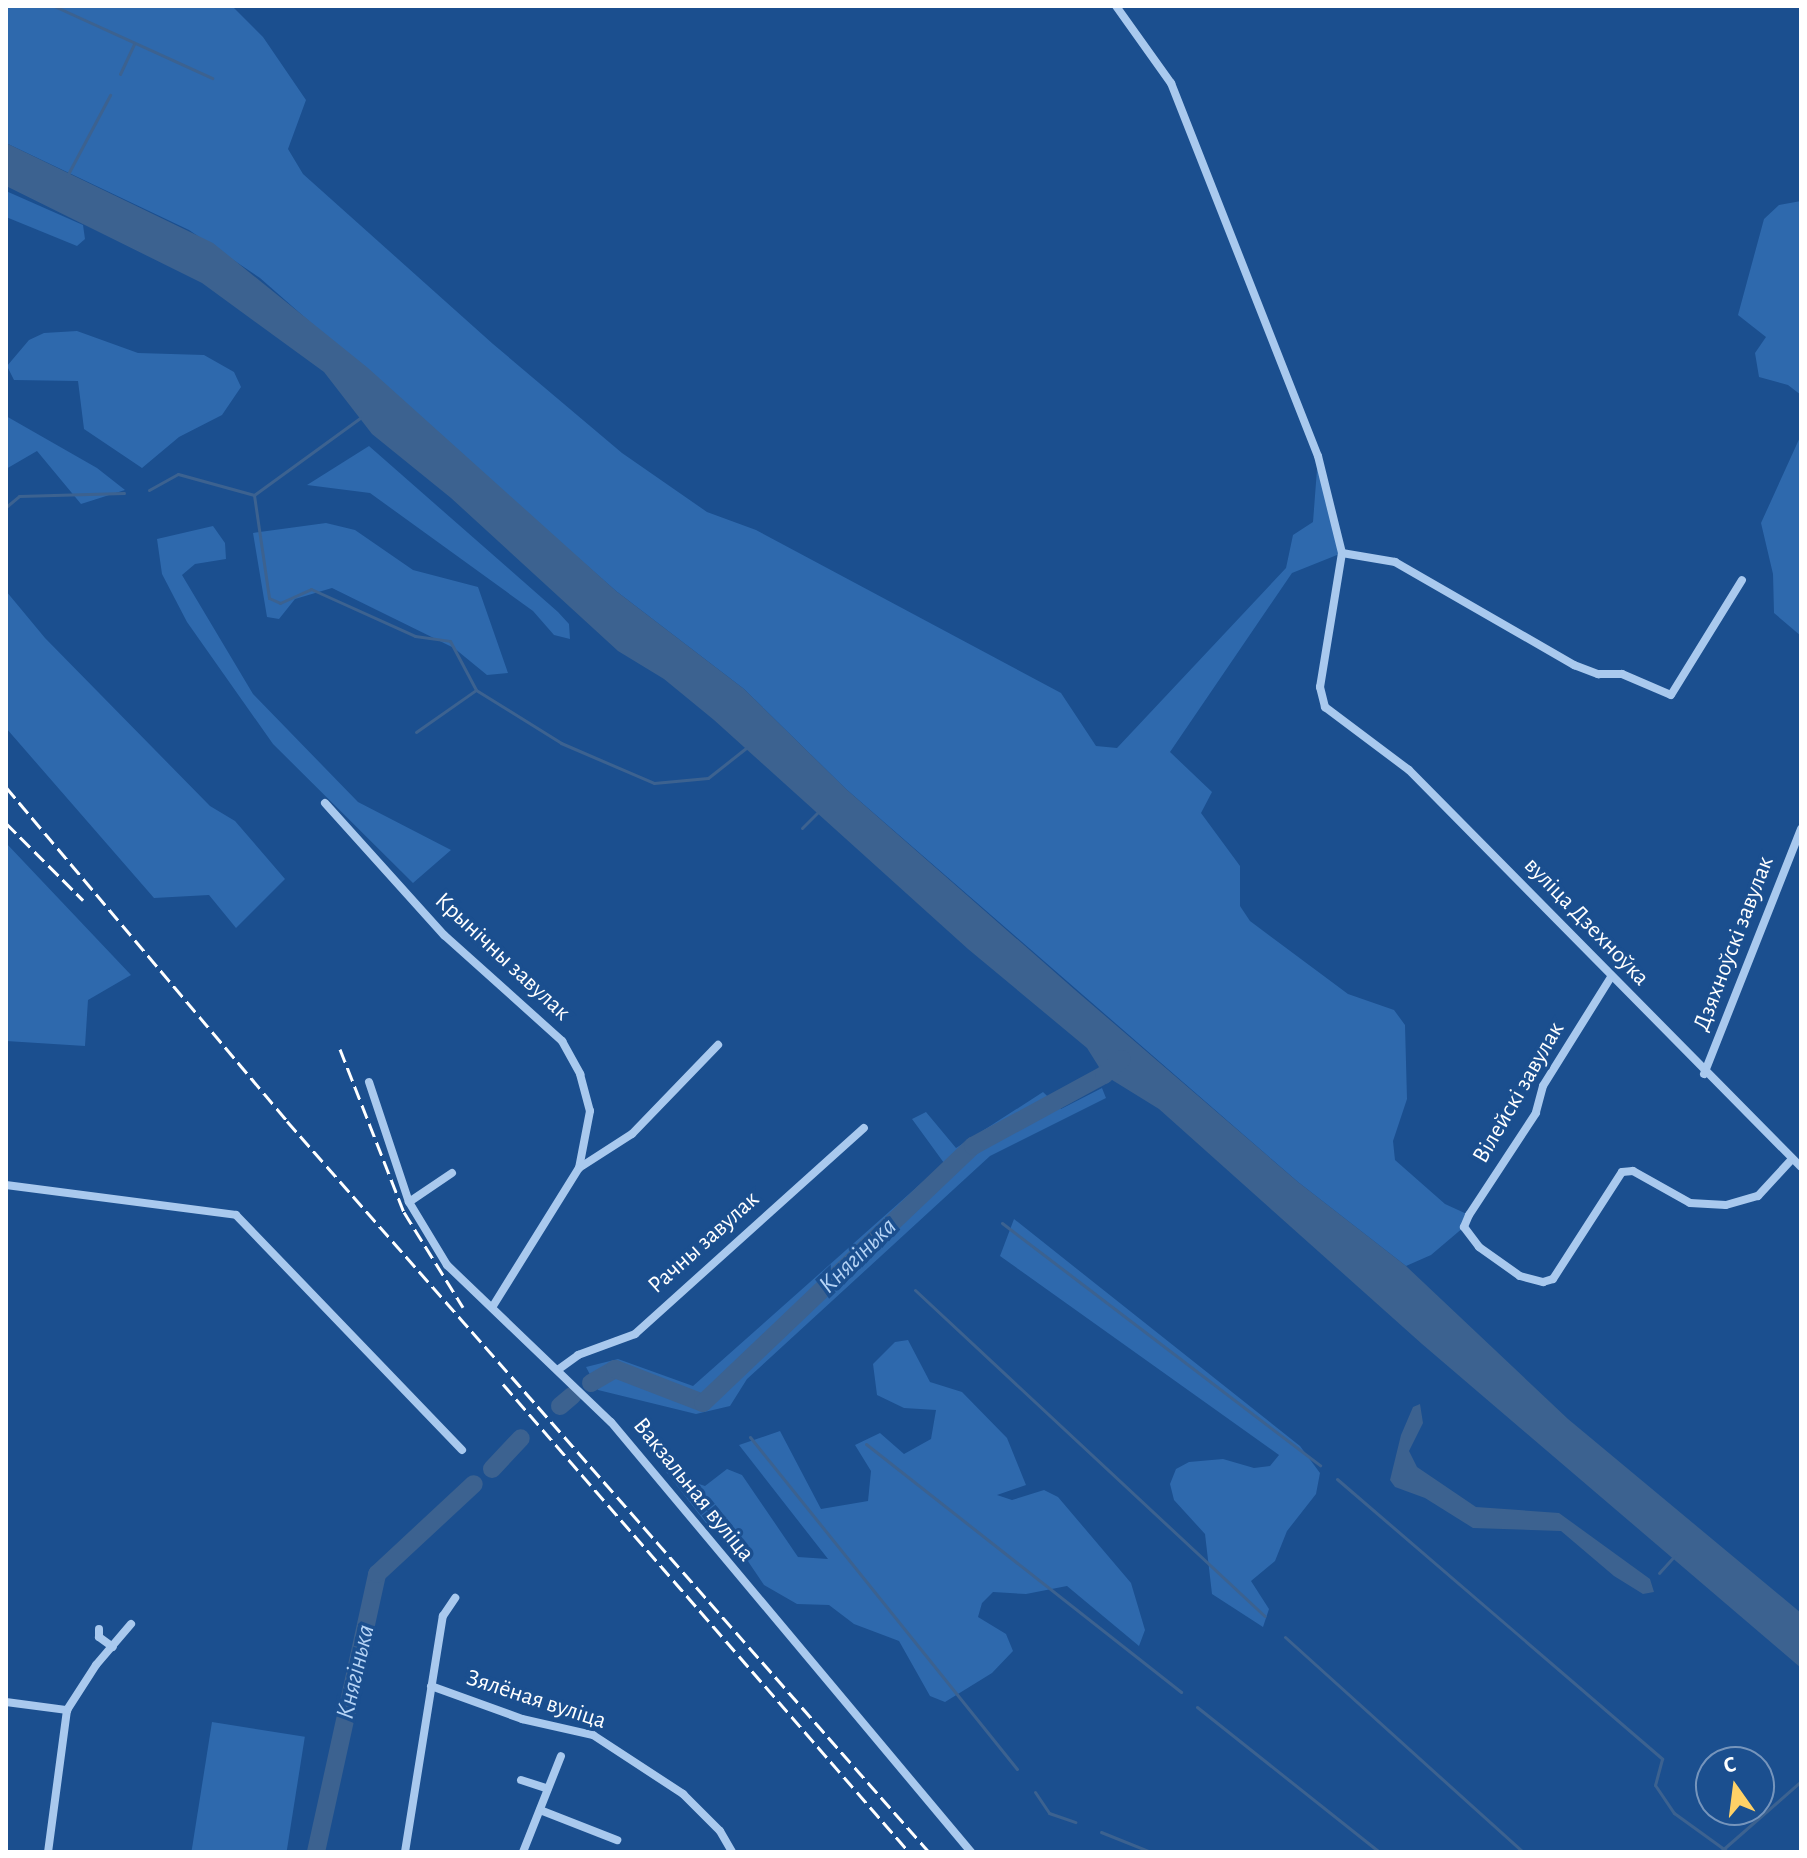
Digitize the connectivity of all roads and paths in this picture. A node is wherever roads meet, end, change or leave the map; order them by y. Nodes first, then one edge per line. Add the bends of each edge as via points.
1 (1116, 6) edge
2 (1342, 553) junction
3 (1742, 580) dead end
4 (325, 803) dead end
5 (1801, 829) edge
6 (1611, 977) junction
7 (718, 1045) dead end
8 (1704, 1074) junction
9 (369, 1082) dead end
10 (864, 1128) dead end
11 (1792, 1159) junction
12 (1801, 1167) edge
13 (579, 1168) junction
14 (452, 1173) dead end
15 (6, 1185) edge
16 (409, 1202) junction
17 (493, 1306) junction
18 (559, 1369) junction
19 (462, 1450) dead end
20 (455, 1598) dead end
21 (131, 1624) dead end
22 (99, 1629) dead end
23 (113, 1647) junction
24 (431, 1686) junction
25 (6, 1702) edge
26 (67, 1710) junction
27 (561, 1756) dead end
28 (521, 1780) dead end
29 (548, 1789) junction
30 (540, 1810) junction
31 (617, 1840) dead end
32 (48, 1852) edge
33 (405, 1852) edge
34 (523, 1852) edge
35 (732, 1852) edge
36 (971, 1852) edge

1 - 2 street via 1171,83 1318,456
2 - 3 street via 1395,562 1574,665 1598,674 1622,674 1671,695
2 - 6 street, вуліца Дзехноўка via 1320,687 1325,707 1409,770
4 - 13 street, Крынічны завулак via 444,935 562,1041 580,1074 590,1111
5 - 8 street, Дзяхноўскі завулак
6 - 8 street, вуліца Дзехноўка
6 - 11 street, Вілейскі завулак via 1543,1086 1536,1113 1469,1215 1464,1227 1479,1247 1520,1276 1543,1282 1553,1279 1628,1169 1690,1203 1726,1205 1758,1196
7 - 13 street via 632,1134
8 - 11 street, вуліца Дзехноўка
9 - 16 street, Вакзальная вуліца
10 - 18 street, Рачны завулак via 635,1334 578,1355
11 - 12 street, вуліца Дзехноўка
13 - 17 street
14 - 16 street
15 - 19 street via 236,1215
16 - 17 street, Вакзальная вуліца via 447,1265
17 - 18 street, Вакзальная вуліца
18 - 36 street, Вакзальная вуліца via 611,1422
20 - 24 street, Зялёная вуліца via 443,1616
21 - 23 street
22 - 23 street via 99,1637
23 - 26 street
24 - 33 street, Зялёная вуліца
24 - 35 street, Зялёная вуліца via 522,1719 593,1735 683,1794 720,1831
25 - 26 street
26 - 32 street
27 - 29 street
28 - 29 street
29 - 30 street
30 - 31 street
30 - 34 street

